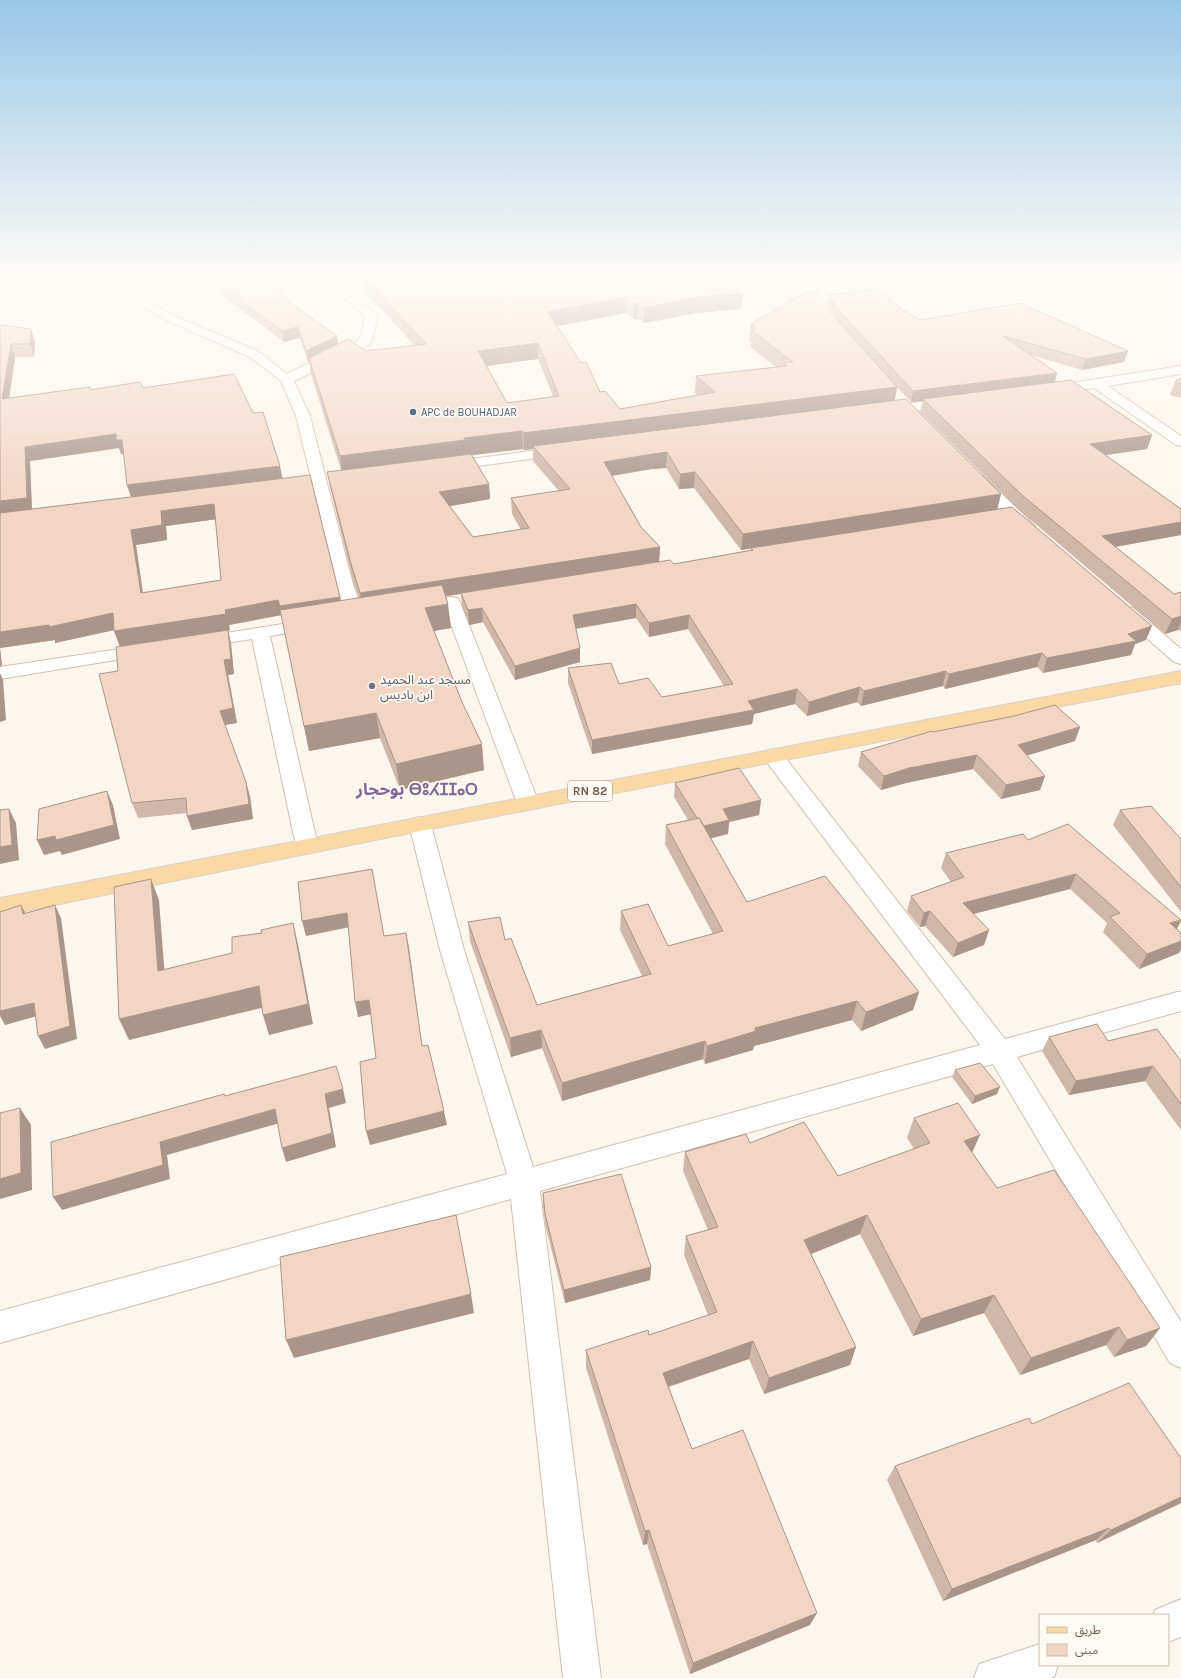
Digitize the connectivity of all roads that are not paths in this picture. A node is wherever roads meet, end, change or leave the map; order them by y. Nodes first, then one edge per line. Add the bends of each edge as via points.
1 (252, 353) edge
2 (341, 353) edge
3 (1181, 370) edge
4 (287, 379) junction
5 (1096, 384) junction
6 (1041, 391) edge
7 (897, 397) edge
8 (962, 401) edge
9 (907, 408) junction
10 (868, 413) edge
11 (918, 419) edge
12 (1181, 442) edge
13 (578, 449) edge
14 (437, 467) edge
15 (968, 470) edge
16 (335, 480) edge
17 (319, 482) junction
18 (304, 484) edge
19 (1037, 535) edge
20 (1115, 602) edge
21 (406, 609) edge
22 (384, 613) edge
23 (342, 619) junction
24 (260, 632) junction
25 (1181, 658) edge
26 (0, 673) edge
27 (1181, 677) edge
28 (773, 756) junction
29 (528, 803) junction
30 (420, 824) junction
31 (307, 846) junction
32 (0, 907) edge
33 (1181, 1001) edge
34 (999, 1050) junction
35 (524, 1182) junction
36 (0, 1327) edge
37 (1181, 1352) edge
38 (1181, 1618) edge
39 (1169, 1623) edge
40 (1039, 1663) edge
41 (582, 1678) edge
42 (992, 1678) edge

1 - 4 street
2 - 4 street
3 - 5 street
4 - 17 street via 303,416
5 - 6 street
5 - 12 street
7 - 9 street
8 - 9 street
9 - 10 street
9 - 11 street
13 - 14 street
15 - 19 street via 1005,515
16 - 17 street
17 - 18 street
17 - 23 street
20 - 25 street
21 - 29 street via 458,601
22 - 23 street
23 - 24 street
24 - 26 street
24 - 31 street
27 - 28 main road, RN 82
28 - 29 main road, RN 82
28 - 34 street
29 - 30 main road, RN 82
30 - 31 main road, RN 82
30 - 35 street via 452,950
31 - 32 main road, RN 82
33 - 34 street
34 - 35 street
34 - 37 street
35 - 36 street
35 - 41 street
38 - 39 street
40 - 42 street

